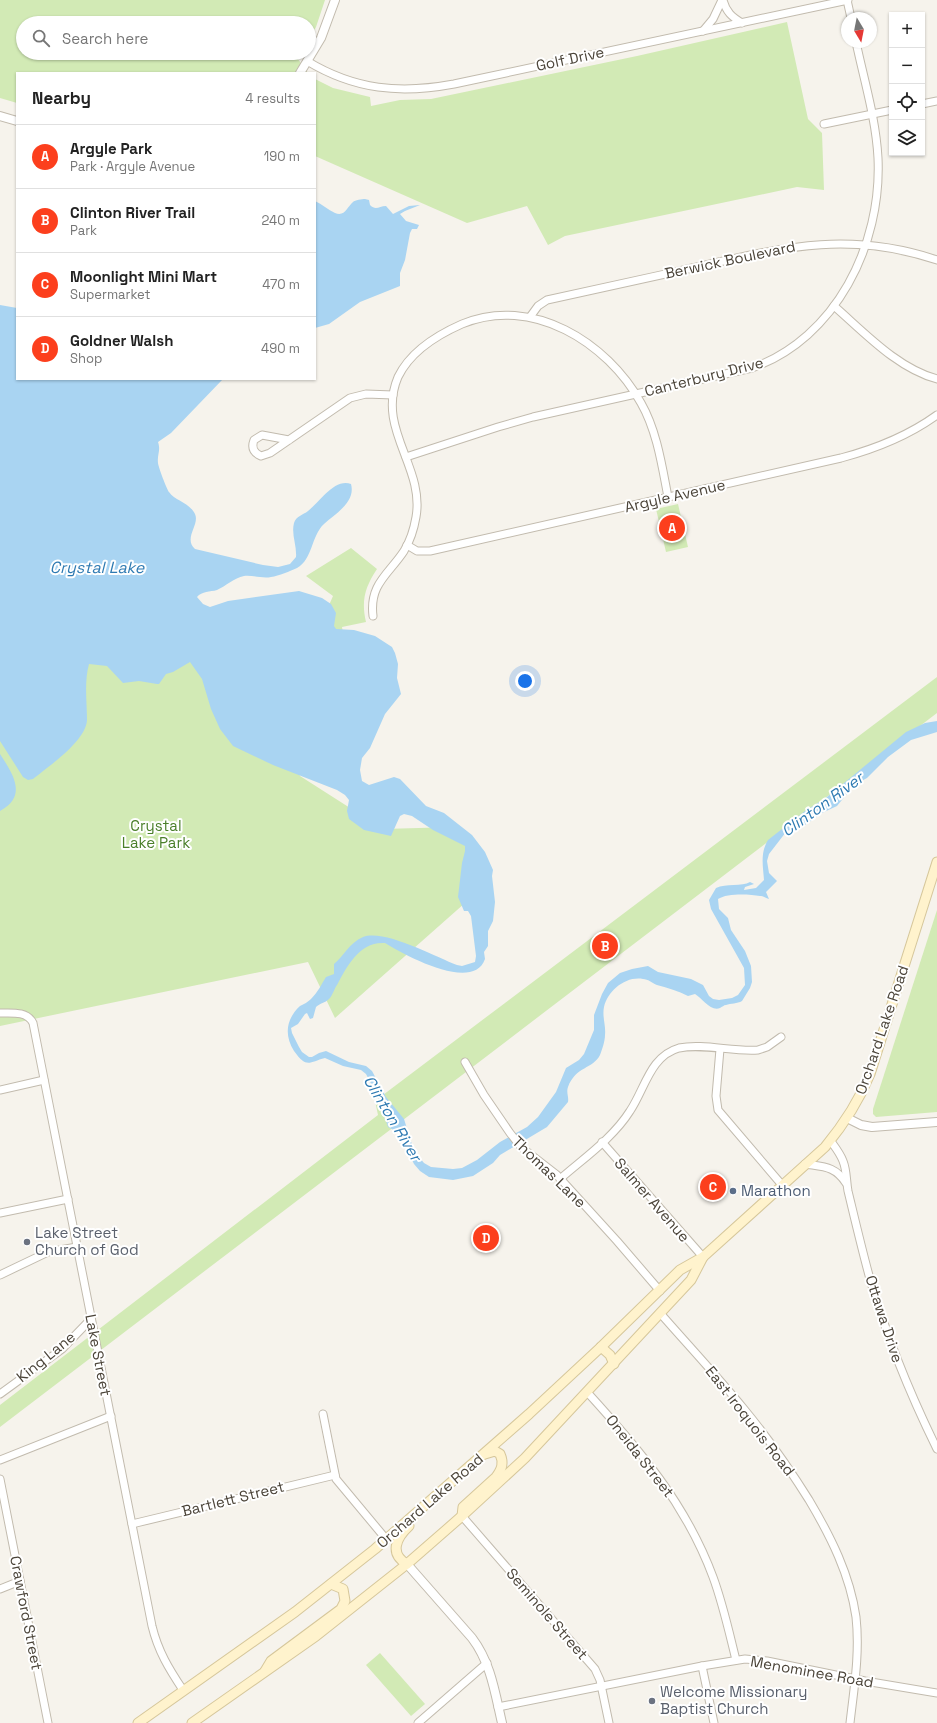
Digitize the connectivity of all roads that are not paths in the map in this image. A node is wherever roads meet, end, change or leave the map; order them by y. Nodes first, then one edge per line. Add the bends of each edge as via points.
1 (336, 0) edge
2 (722, 0) edge
3 (848, 0) edge
4 (850, 12) edge
5 (742, 23) junction
6 (703, 31) junction
7 (316, 45) edge
8 (857, 48) edge
9 (307, 61) joint
10 (301, 72) edge
11 (937, 101) edge
12 (925, 103) edge
13 (889, 111) edge
14 (871, 114) junction
15 (0, 116) edge
16 (16, 121) edge
17 (824, 124) dead end
18 (866, 244) junction
19 (937, 260) edge
20 (834, 306) junction
21 (530, 316) junction
22 (937, 379) edge
23 (636, 394) junction
24 (393, 395) junction
25 (937, 415) edge
26 (289, 440) junction
27 (406, 457) junction
28 (668, 497) junction
29 (407, 546) junction
30 (373, 616) dead end
31 (937, 862) edge
32 (934, 880) edge
33 (0, 1013) edge
34 (781, 1037) dead end
35 (720, 1049) junction
36 (465, 1062) dead end
37 (44, 1080) junction
38 (0, 1090) edge
39 (847, 1118) junction
40 (937, 1122) edge
41 (830, 1140) junction
42 (602, 1142) junction
43 (806, 1164) junction
44 (560, 1179) junction
45 (846, 1183) junction
46 (782, 1185) junction
47 (68, 1199) junction
48 (0, 1214) edge
49 (77, 1247) junction
50 (703, 1257) junction
51 (0, 1275) edge
52 (660, 1291) junction
53 (660, 1313) junction
54 (91, 1319) junction
55 (602, 1347) junction
56 (614, 1364) junction
57 (587, 1392) junction
58 (0, 1394) edge
59 (323, 1414) dead end
60 (110, 1416) junction
61 (937, 1449) edge
62 (484, 1454) junction
63 (0, 1460) edge
64 (466, 1470) junction
65 (335, 1475) junction
66 (0, 1479) edge
67 (462, 1516) junction
68 (132, 1524) junction
69 (386, 1539) junction
70 (407, 1564) junction
71 (20, 1581) junction
72 (331, 1584) junction
73 (0, 1589) edge
74 (736, 1660) junction
75 (487, 1663) junction
76 (702, 1666) junction
77 (265, 1673) junction
78 (856, 1680) junction
79 (601, 1686) junction
80 (183, 1690) junction
81 (937, 1693) edge
82 (498, 1707) junction
83 (152, 1712) junction
84 (196, 1722) edge
85 (48, 1723) edge
86 (138, 1723) edge
87 (149, 1723) edge
88 (418, 1723) edge
89 (502, 1723) edge
90 (609, 1723) edge
91 (714, 1723) edge
92 (850, 1723) edge

1 - 7 street
2 - 5 street via 728,13
2 - 6 street via 713,19
3 - 4 street
3 - 5 street, Golf Drive
5 - 6 street, Golf Drive
6 - 9 street, Golf Drive via 424,89 393,90 369,86 330,73
8 - 14 street, Canterbury Drive
9 - 10 street
11 - 12 street
13 - 14 street
14 - 17 street
14 - 18 street, Canterbury Drive via 877,148 878,183 874,214
15 - 16 street
18 - 19 street, Berwick Boulevard
18 - 20 street, Canterbury Drive via 849,283
18 - 21 street, Berwick Boulevard via 818,244 758,253 547,300
20 - 22 street via 903,364
20 - 23 street, Canterbury Drive via 800,343 770,361 752,368
21 - 23 street via 566,330 594,347 615,366
21 - 24 street via 491,316 464,323 448,331 411,357 401,372
23 - 27 street, Canterbury Drive via 515,422
23 - 28 street via 653,430
24 - 26 street via 366,394 350,398
24 - 27 street via 393,422
25 - 28 street, Argyle Avenue via 897,439 854,455
26 - 26 street via 260,435 254,440 253,448 258,454 265,456
27 - 29 street via 414,480 418,504 415,526
28 - 29 street, Argyle Avenue via 430,551
29 - 30 street via 378,584 373,603
31 - 32 main road, Orchard Lake Road
32 - 39 main road, Orchard Lake Road via 870,1074
33 - 37 street, Lake Street via 19,1013 27,1016 33,1024
34 - 35 street via 758,1050
35 - 42 street via 686,1047 662,1056 651,1070 630,1112
35 - 46 street via 716,1096 718,1110
36 - 44 street, Thomas Lane via 484,1095 521,1147
37 - 38 street
37 - 47 street, Lake Street
39 - 40 street via 872,1127
39 - 41 main road, Orchard Lake Road
41 - 43 main road, Orchard Lake Road
41 - 45 street, Ottawa Drive via 843,1160 847,1174
42 - 44 street
42 - 50 street, Salmer Avenue
43 - 45 street via 834,1170
43 - 46 main road, Orchard Lake Road
44 - 52 street, Thomas Lane
45 - 61 street, Ottawa Drive via 882,1318 910,1391
46 - 50 main road, Orchard Lake Road
47 - 48 street
47 - 49 street, Lake Street
49 - 51 street via 48,1252
49 - 54 street, Lake Street
50 - 52 main road, Orchard Lake Road via 680,1270
50 - 53 main road, Orchard Lake Road via 691,1280
52 - 55 main road, Orchard Lake Road
53 - 56 main road, Orchard Lake Road
53 - 78 street, East Iroquois Road via 759,1428 825,1528 843,1568 854,1605 857,1639
54 - 58 street, King Lane via 62,1349
54 - 60 street, Lake Street
55 - 56 main road
55 - 62 main road, Orchard Lake Road
56 - 57 main road, Orchard Lake Road
57 - 67 main road, Orchard Lake Road via 520,1462
57 - 74 street, Oneida Street via 650,1464 688,1522 716,1583
59 - 65 street
60 - 63 street
60 - 68 street, Lake Street
62 - 64 main road, Orchard Lake Road
62 - 67 main road via 495,1451 500,1454 503,1465 496,1477 463,1507
64 - 69 main road, Orchard Lake Road
64 - 70 main road via 462,1480 403,1531 396,1545 397,1555
65 - 68 street, Bartlett Street
65 - 69 street via 340,1486
66 - 71 street, Crawford Street
67 - 70 main road, Orchard Lake Road
67 - 79 street, Seminole Street via 595,1669
68 - 80 street, Lake Street via 156,1642 162,1658
69 - 72 main road, Orchard Lake Road
70 - 75 street via 472,1638
70 - 77 main road, Orchard Lake Road
71 - 73 street
71 - 85 street, Crawford Street
72 - 77 main road via 343,1589 345,1601 341,1609 270,1661
72 - 80 main road, Orchard Lake Road
74 - 76 street, Menominee Road
74 - 78 street, Menominee Road via 767,1661
75 - 82 street
75 - 88 street
76 - 79 street, Menominee Road
76 - 91 street
77 - 84 main road, Orchard Lake Road
78 - 81 street, Menominee Road
78 - 92 street, East Iroquois Road
79 - 82 street, Menominee Road
79 - 90 street, Seminole Street
80 - 83 main road, Orchard Lake Road
82 - 89 street
83 - 86 main road, Orchard Lake Road
83 - 87 main road

